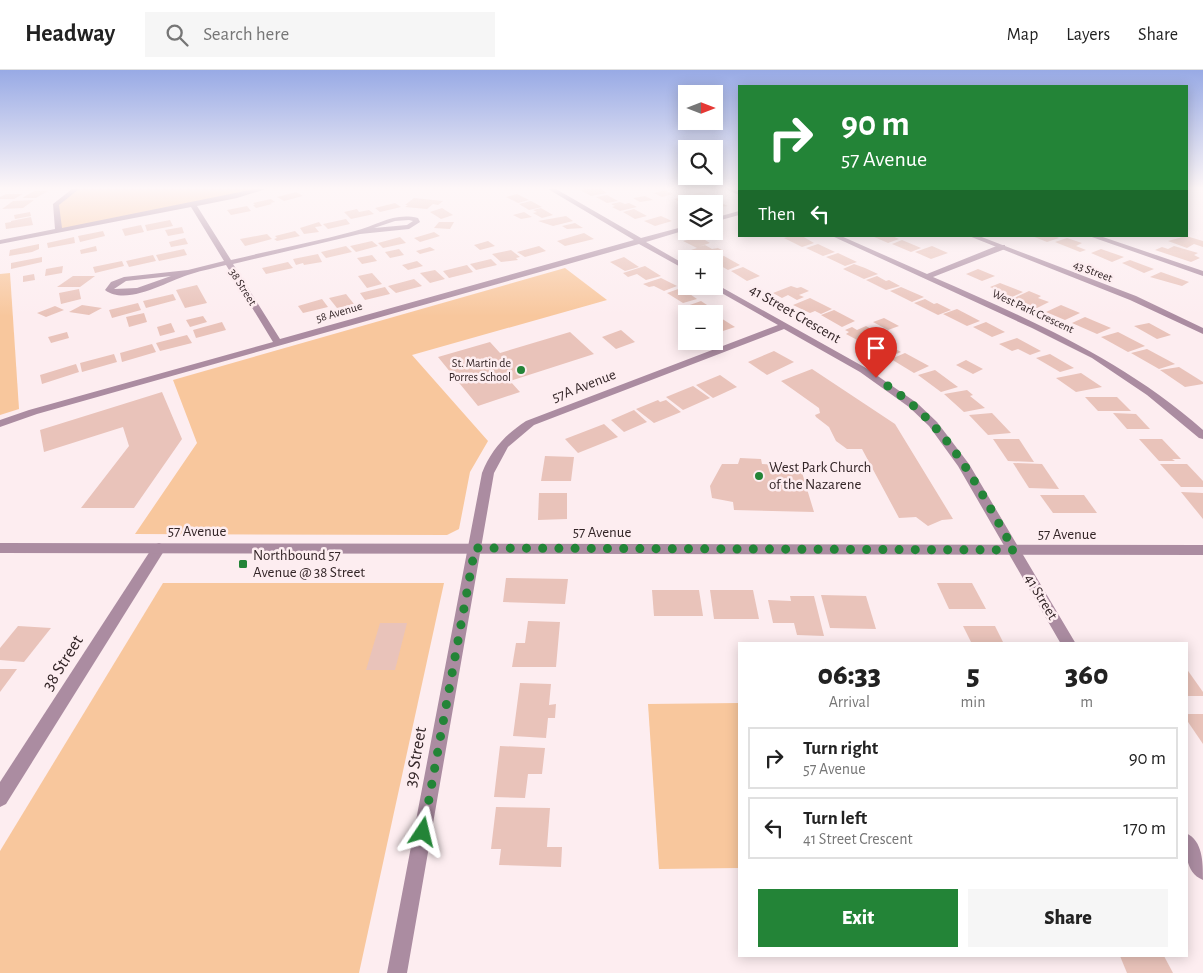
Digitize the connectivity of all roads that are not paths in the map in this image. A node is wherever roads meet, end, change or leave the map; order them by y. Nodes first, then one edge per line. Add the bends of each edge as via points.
1 (59, 231) edge
2 (208, 231) edge
3 (368, 231) edge
4 (623, 231) edge
5 (675, 231) edge
6 (360, 232) joint
7 (837, 237) edge
8 (975, 237) edge
9 (1095, 237) edge
10 (640, 241) junction
11 (0, 242) edge
12 (1002, 247) junction
13 (227, 263) junction
14 (678, 263) edge
15 (188, 272) junction
16 (1203, 274) edge
17 (926, 277) junction
18 (723, 290) edge
19 (782, 326) junction
20 (1203, 331) edge
21 (278, 343) junction
22 (0, 424) edge
23 (1203, 436) edge
24 (0, 548) edge
25 (158, 548) junction
26 (475, 548) junction
27 (1014, 550) junction
28 (1203, 550) edge
29 (1068, 642) edge
30 (0, 798) edge
31 (1188, 845) edge
32 (1203, 870) edge
33 (397, 973) edge

1 - 11 street
2 - 13 street, 38 Street
3 - 6 street
4 - 10 street
5 - 10 street, 58 Avenue
6 - 13 street
7 - 17 street, West Park Crescent
8 - 12 street, 43 Street
9 - 16 street
10 - 14 street
10 - 21 street, 58 Avenue
12 - 17 street
12 - 20 street, 43 Street via 1133,298
13 - 15 street
13 - 21 street, 38 Street
15 - 15 street via 124,279 109,290 118,293 139,290
17 - 23 street, West Park Crescent via 1043,328 1104,360 1153,393
18 - 19 street, 41 Street Crescent
19 - 26 street, 57A Avenue via 519,429 498,450 488,474
19 - 27 street, 41 Street Crescent via 863,370 920,411 963,464
21 - 22 street, 58 Avenue
24 - 25 street, 57 Avenue
25 - 26 street, 57 Avenue
25 - 30 street, 38 Street
26 - 27 street, 57 Avenue
26 - 33 street, 39 Street
27 - 28 street, 57 Avenue
27 - 29 street, 41 Street
31 - 32 street

